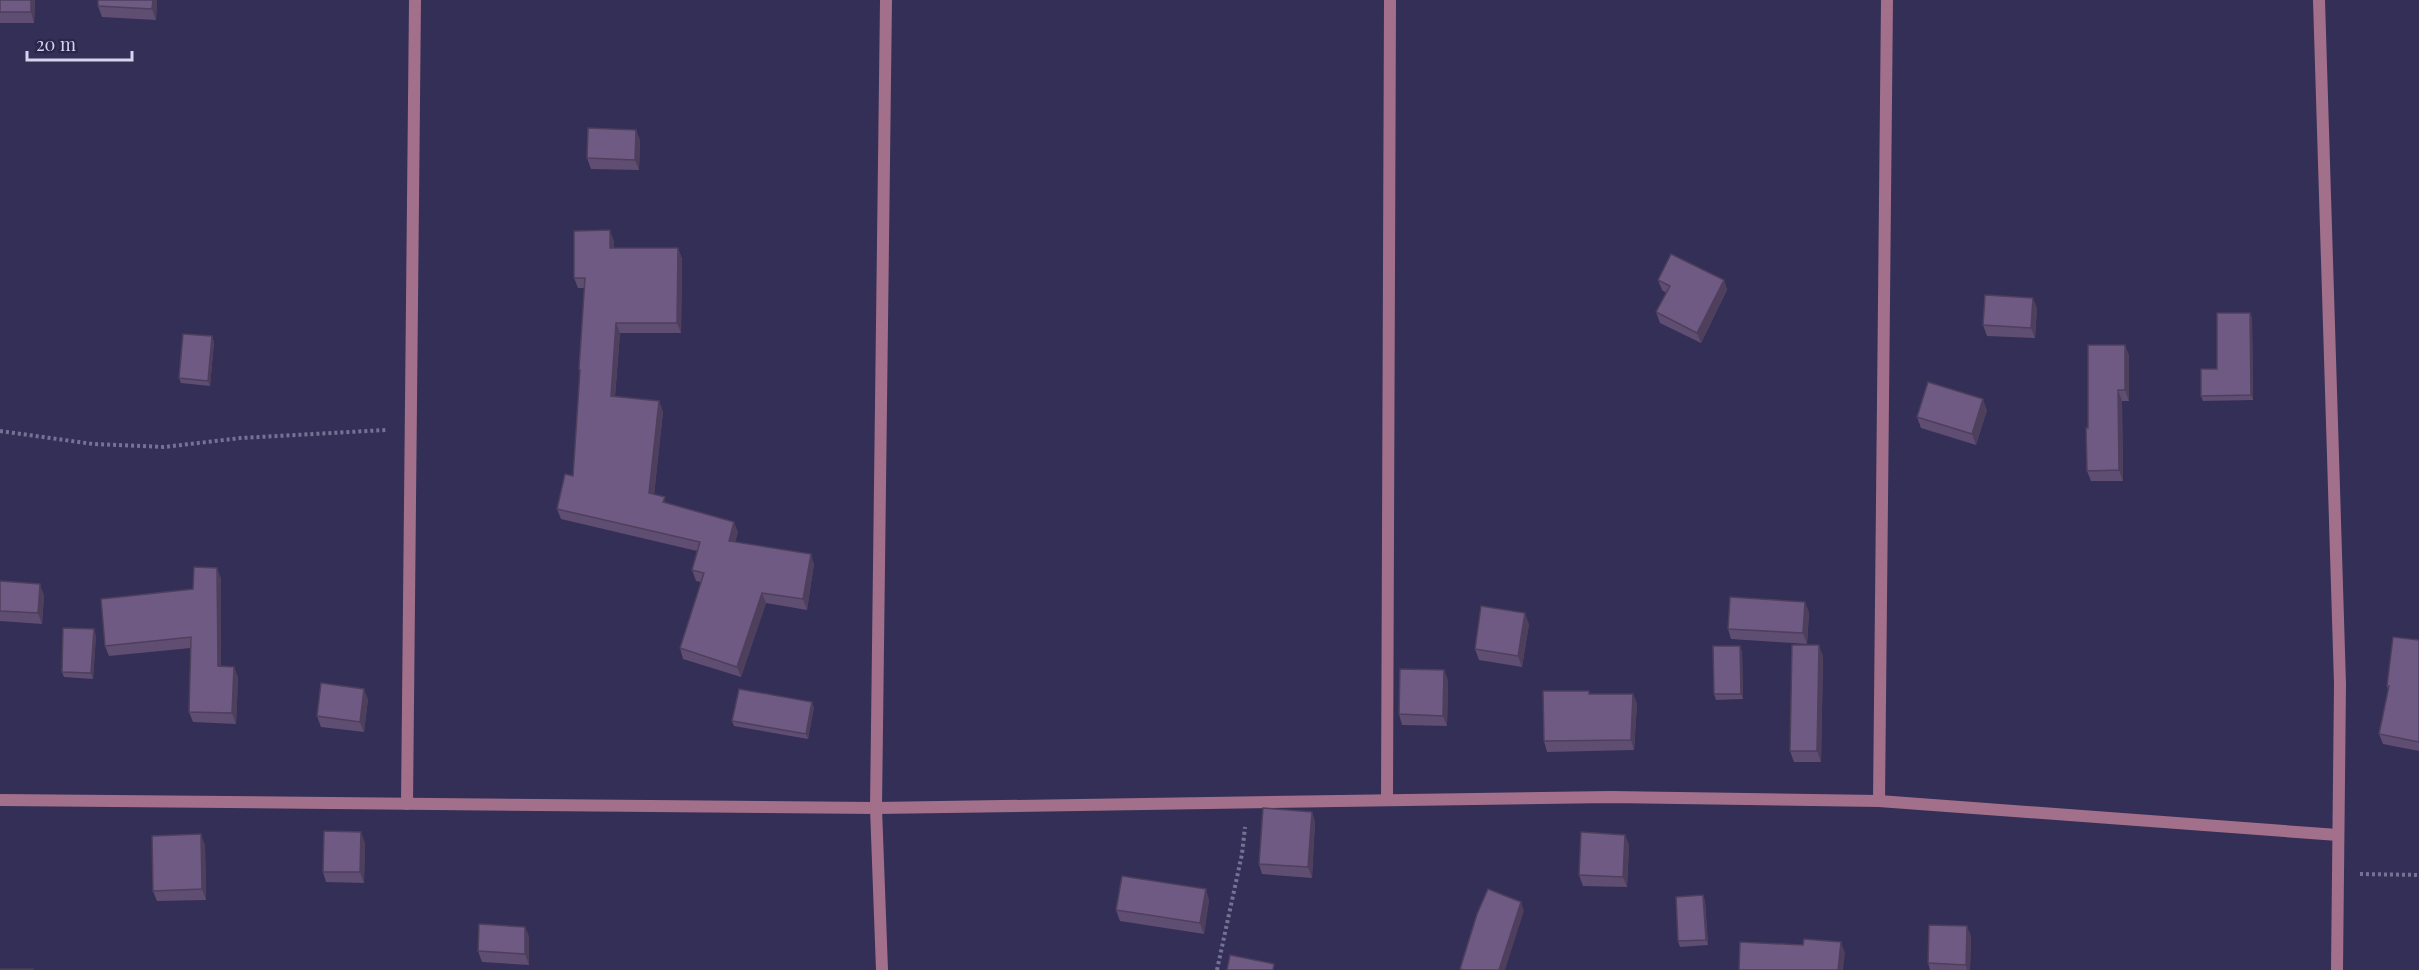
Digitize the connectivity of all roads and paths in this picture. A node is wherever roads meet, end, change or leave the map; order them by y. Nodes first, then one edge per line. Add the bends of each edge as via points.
1 (415, 0) edge
2 (886, 0) edge
3 (1390, 0) edge
4 (1887, 0) edge
5 (2319, 0) edge
6 (411, 429) junction
7 (0, 431) edge
8 (0, 800) edge
9 (1387, 800) junction
10 (1879, 801) junction
11 (1247, 802) junction
12 (407, 804) junction
13 (876, 808) junction
14 (2337, 835) junction
15 (2338, 874) junction
16 (2419, 875) edge
17 (882, 970) edge
18 (1217, 970) edge
19 (2337, 970) edge

1 - 6 street
2 - 13 street
3 - 9 street
4 - 10 street
5 - 14 street via 2340,684
6 - 7 path via 241,438 164,447 93,444
6 - 12 street
8 - 12 street
9 - 10 street via 1611,797
9 - 11 street
10 - 14 street
11 - 13 street
11 - 18 path via 1242,854
12 - 13 street
13 - 17 street
14 - 15 street
15 - 16 path
15 - 19 street

